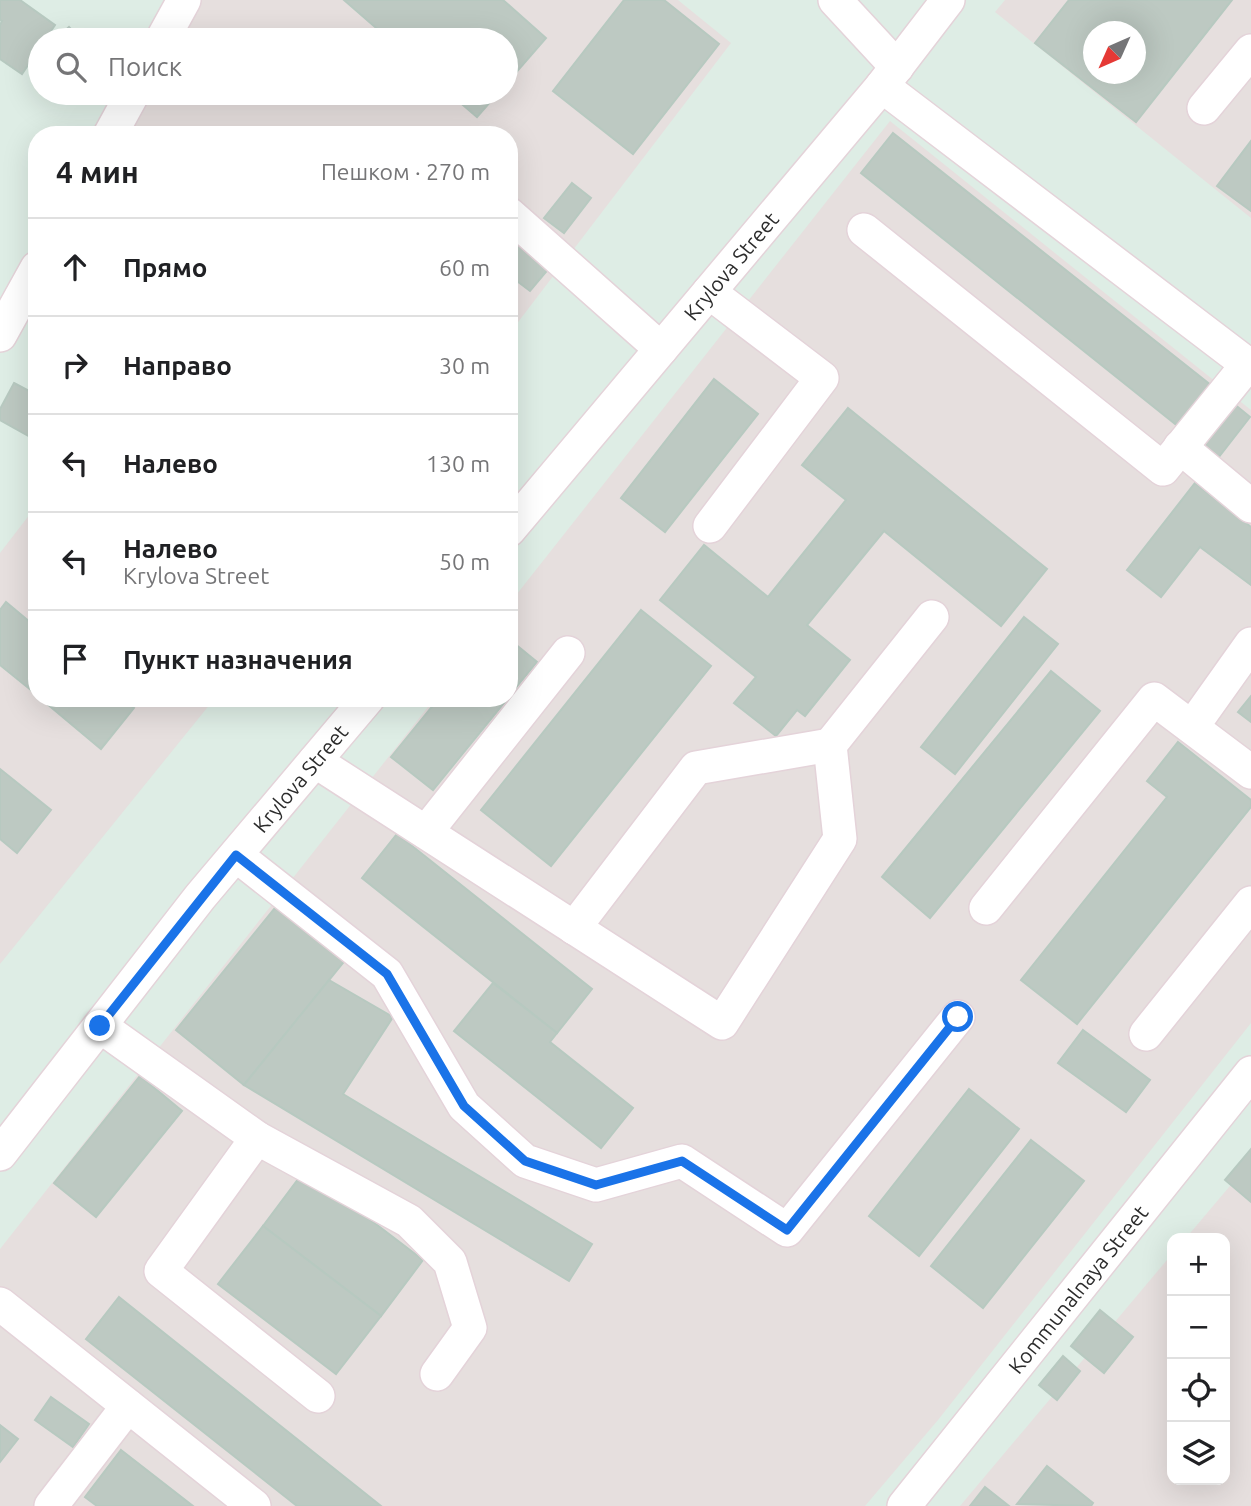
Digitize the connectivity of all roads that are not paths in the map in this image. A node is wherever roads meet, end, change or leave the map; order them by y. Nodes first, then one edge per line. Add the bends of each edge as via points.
1 (184, 0) edge
2 (835, 0) edge
3 (948, 0) edge
4 (169, 28) edge
5 (1251, 51) edge
6 (889, 77) junction
7 (126, 105) edge
8 (1204, 108) dead end
9 (115, 126) edge
10 (518, 222) edge
11 (864, 230) dead end
12 (28, 284) edge
13 (709, 292) junction
14 (0, 335) edge
15 (661, 349) junction
16 (1249, 365) edge
17 (1180, 447) junction
18 (1251, 506) edge
19 (518, 519) edge
20 (710, 526) dead end
21 (932, 617) dead end
22 (1251, 644) edge
23 (568, 653) dead end
24 (360, 707) edge
25 (1192, 727) junction
26 (830, 745) junction
27 (315, 761) junction
28 (1251, 772) edge
29 (426, 832) junction
30 (236, 855) junction
31 (1251, 902) edge
32 (986, 908) dead end
33 (574, 928) junction
34 (958, 1017) dead end
35 (100, 1026) junction
36 (1146, 1034) dead end
37 (1246, 1090) edge
38 (257, 1138) junction
39 (0, 1154) edge
40 (0, 1304) edge
41 (437, 1374) dead end
42 (318, 1396) dead end
43 (128, 1406) junction
44 (54, 1505) edge
45 (254, 1506) edge
46 (904, 1506) edge

1 - 4 street
2 - 6 street
3 - 6 street, Krylova Street
5 - 8 street
6 - 13 street, Krylova Street
6 - 16 street
7 - 9 street
10 - 15 street
11 - 17 street via 1163,469
12 - 14 street
13 - 15 street, Krylova Street
13 - 20 street via 822,378
15 - 19 street, Krylova Street
16 - 17 street
17 - 18 street
21 - 26 street
22 - 25 street
23 - 29 street
24 - 27 street, Krylova Street
25 - 28 street
25 - 32 street via 1154,699
26 - 33 street via 696,768
26 - 33 street via 840,839 722,1023
27 - 29 street
27 - 30 street, Krylova Street
29 - 33 street
30 - 34 street via 387,974 464,1106 525,1161 596,1185 682,1161 787,1230
30 - 35 street, Krylova Street
31 - 36 street
35 - 38 street
35 - 39 street, Krylova Street
37 - 46 street, Kommunalnaya Street
38 - 41 street via 409,1221 450,1262 470,1328
38 - 42 street via 161,1271
40 - 43 street
43 - 44 street
43 - 45 street

